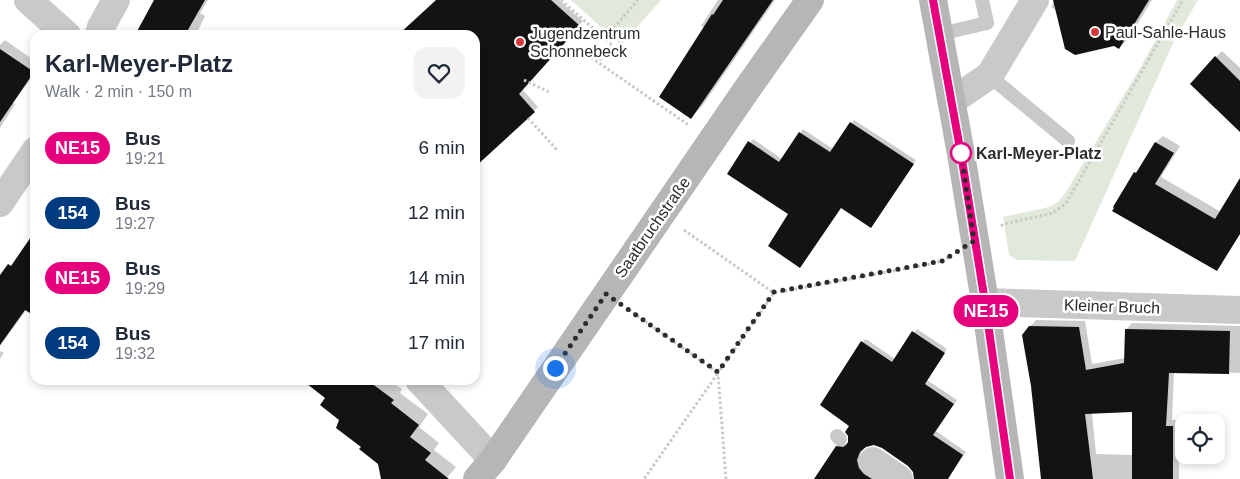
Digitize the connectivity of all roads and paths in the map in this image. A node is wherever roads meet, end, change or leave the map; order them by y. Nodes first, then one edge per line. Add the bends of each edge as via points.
1 (28, 0) edge
2 (116, 0) edge
3 (561, 0) edge
4 (638, 0) edge
5 (810, 0) edge
6 (933, 0) edge
7 (982, 0) edge
8 (1035, 0) edge
9 (1183, 0) edge
10 (61, 30) edge
11 (100, 30) edge
12 (940, 34) junction
13 (604, 39) junction
14 (583, 52) dead end
15 (1223, 54) dead end
16 (598, 62) junction
17 (1240, 70) edge
18 (990, 75) junction
19 (524, 80) dead end
20 (548, 92) dead end
21 (952, 101) junction
22 (528, 118) dead end
23 (711, 141) junction
24 (1068, 141) dead end
25 (558, 151) dead end
26 (30, 158) edge
27 (0, 203) edge
28 (661, 214) junction
29 (974, 241) junction
30 (774, 292) junction
31 (606, 294) junction
32 (985, 302) junction
33 (1239, 308) edge
34 (718, 372) junction
35 (423, 385) edge
36 (873, 461) dead end
37 (485, 469) edge
38 (644, 479) edge
39 (726, 479) edge
40 (899, 479) edge
41 (1010, 479) edge

1 - 10 street
2 - 11 street
3 - 13 path
4 - 13 path
5 - 23 main road, Saatbruchstraße
6 - 12 main road
7 - 12 lane via 986,23
8 - 18 street
9 - 29 path via 1066,203 1053,213 1004,224
12 - 21 main road
13 - 16 path via 612,45
14 - 16 path
15 - 17 path
16 - 23 path
18 - 21 street
18 - 24 lane
19 - 20 path
21 - 29 main road
22 - 25 path
23 - 28 main road, Saatbruchstraße
26 - 27 street
28 - 30 path
28 - 31 main road, Saatbruchstraße
29 - 30 path via 942,261
29 - 32 main road
30 - 34 path
31 - 34 path
31 - 37 main road, Saatbruchstraße
32 - 33 street, Kleiner Bruch
32 - 41 main road
34 - 38 path
34 - 39 path
35 - 37 street
36 - 40 street

